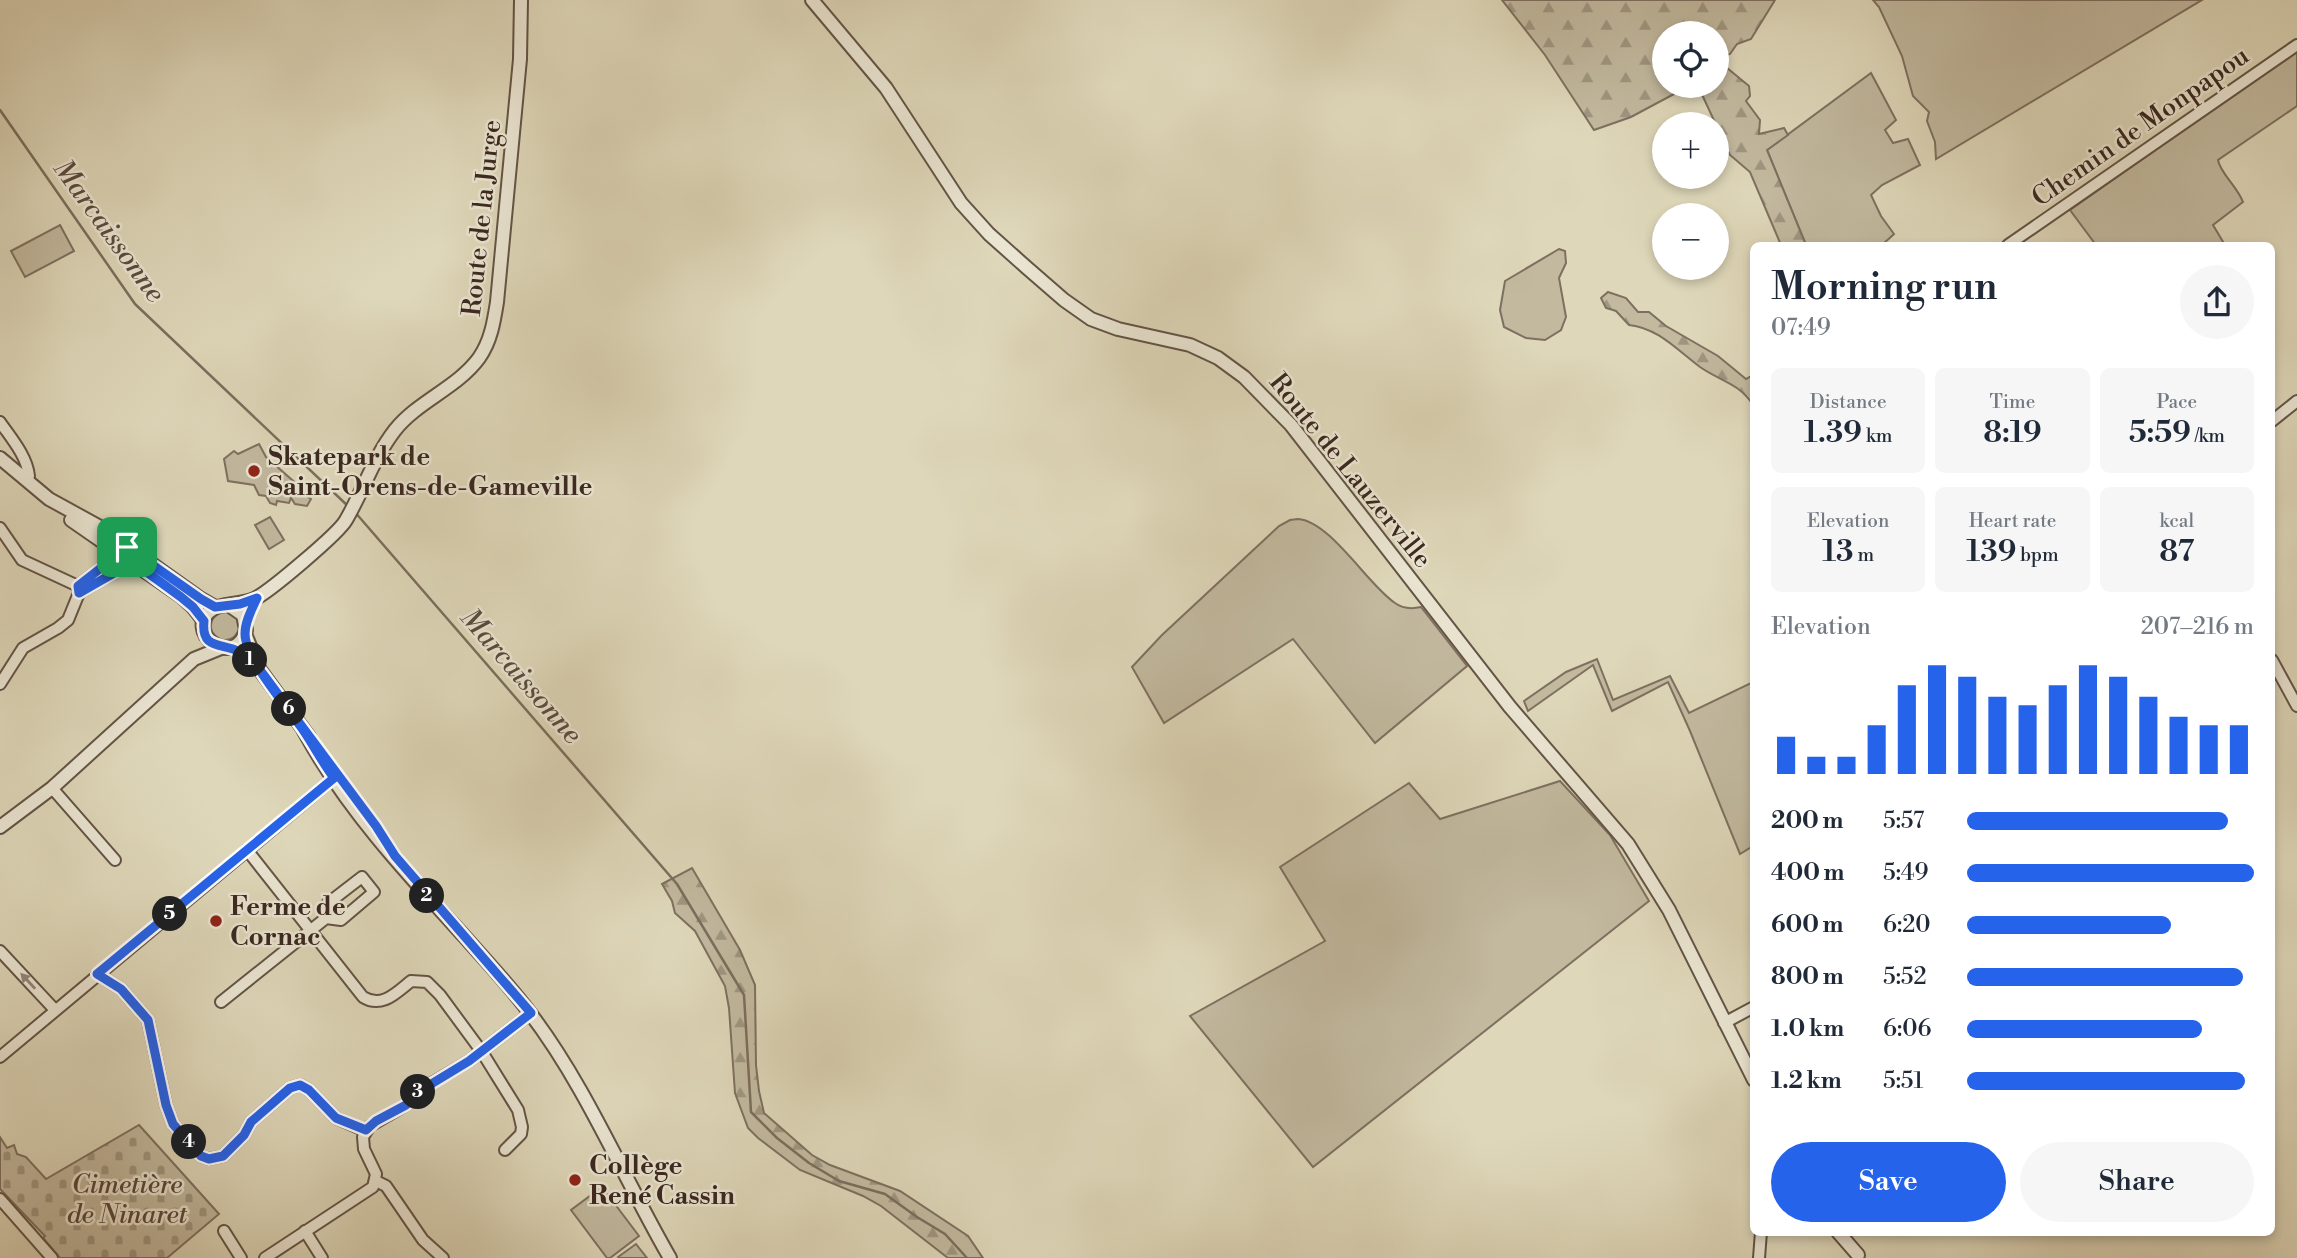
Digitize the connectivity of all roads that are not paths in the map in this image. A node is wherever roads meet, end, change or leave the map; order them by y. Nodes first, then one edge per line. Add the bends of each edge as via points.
1 (521, 0) edge
2 (812, 0) edge
3 (2297, 45) edge
4 (2012, 242) edge
5 (2297, 401) edge
6 (2275, 419) edge
7 (0, 422) edge
8 (0, 458) edge
9 (26, 480) junction
10 (0, 528) edge
11 (121, 549) junction
12 (133, 562) junction
13 (79, 590) junction
14 (257, 598) junction
15 (230, 606) junction
16 (215, 607) junction
17 (204, 627) junction
18 (245, 629) junction
19 (224, 648) junction
20 (194, 659) junction
21 (2275, 666) edge
22 (260, 670) junction
23 (0, 684) edge
24 (2297, 706) edge
25 (304, 731) junction
26 (334, 778) junction
27 (52, 788) junction
28 (0, 827) edge
29 (247, 850) junction
30 (395, 856) junction
31 (115, 860) dead end
32 (326, 918) junction
33 (310, 931) junction
34 (0, 951) edge
35 (97, 974) junction
36 (221, 1002) dead end
37 (1750, 1009) edge
38 (55, 1010) junction
39 (531, 1013) junction
40 (1724, 1023) junction
41 (482, 1052) junction
42 (0, 1057) edge
43 (1750, 1072) edge
44 (366, 1130) junction
45 (505, 1150) dead end
46 (376, 1181) junction
47 (0, 1199) edge
48 (224, 1231) dead end
49 (305, 1231) junction
50 (1761, 1236) edge
51 (1841, 1236) edge
52 (1847, 1236) edge
53 (1858, 1256) edge
54 (52, 1258) edge
55 (241, 1258) edge
56 (265, 1258) edge
57 (322, 1258) edge
58 (443, 1258) edge
59 (670, 1258) edge
60 (1759, 1258) edge

1 - 14 street, Route de la Jurge via 508,191 490,336 471,367 395,429 347,519 331,537
2 - 40 street, Route de Lauzerville via 886,88 950,188 989,234 1091,319 1190,345 1230,366 1291,425 1532,735 1628,844 1669,910
3 - 4 street, Chemin de Monpapou
5 - 6 street
7 - 9 street via 29,471
8 - 9 street
9 - 11 street via 49,499 100,527
10 - 13 street via 22,560
11 - 12 street
11 - 13 street
11 - 16 street
12 - 13 street
12 - 17 street via 193,607
13 - 23 street via 68,620 23,648
14 - 15 street, Route de la Jurge
14 - 18 street, Route de la Jurge
15 - 16 street
15 - 18 street via 238,609
16 - 17 street via 208,612
17 - 19 street via 207,640
17 - 20 street
18 - 19 street via 238,643
18 - 22 street
19 - 20 street
19 - 22 street via 243,655
20 - 27 street
21 - 24 street
22 - 25 street
25 - 26 street
25 - 30 street
26 - 29 street
26 - 30 street
27 - 28 street
27 - 31 street
29 - 33 street
29 - 35 street
30 - 39 street
32 - 32 street via 341,919 374,892 362,877 327,904
32 - 33 street
33 - 36 street
33 - 41 street via 368,1000 386,1000 411,981 427,982
38 -> 34 street
35 - 38 street
35 - 44 street via 121,989 148,1020 173,1124 201,1156 223,1156 251,1122 290,1088 300,1085 336,1118
37 - 40 street
38 - 42 street
39 - 41 street
39 - 59 street via 576,1083
40 - 43 street, Route de Lauzerville
41 - 44 street
41 - 45 street via 521,1119 521,1134
44 - 46 street via 365,1149
46 - 49 street via 368,1192
46 - 58 street via 386,1186 423,1240
47 - 54 street
48 - 55 street
49 - 56 street
49 - 57 street
50 - 60 street
51 - 53 street
52 - 53 street

